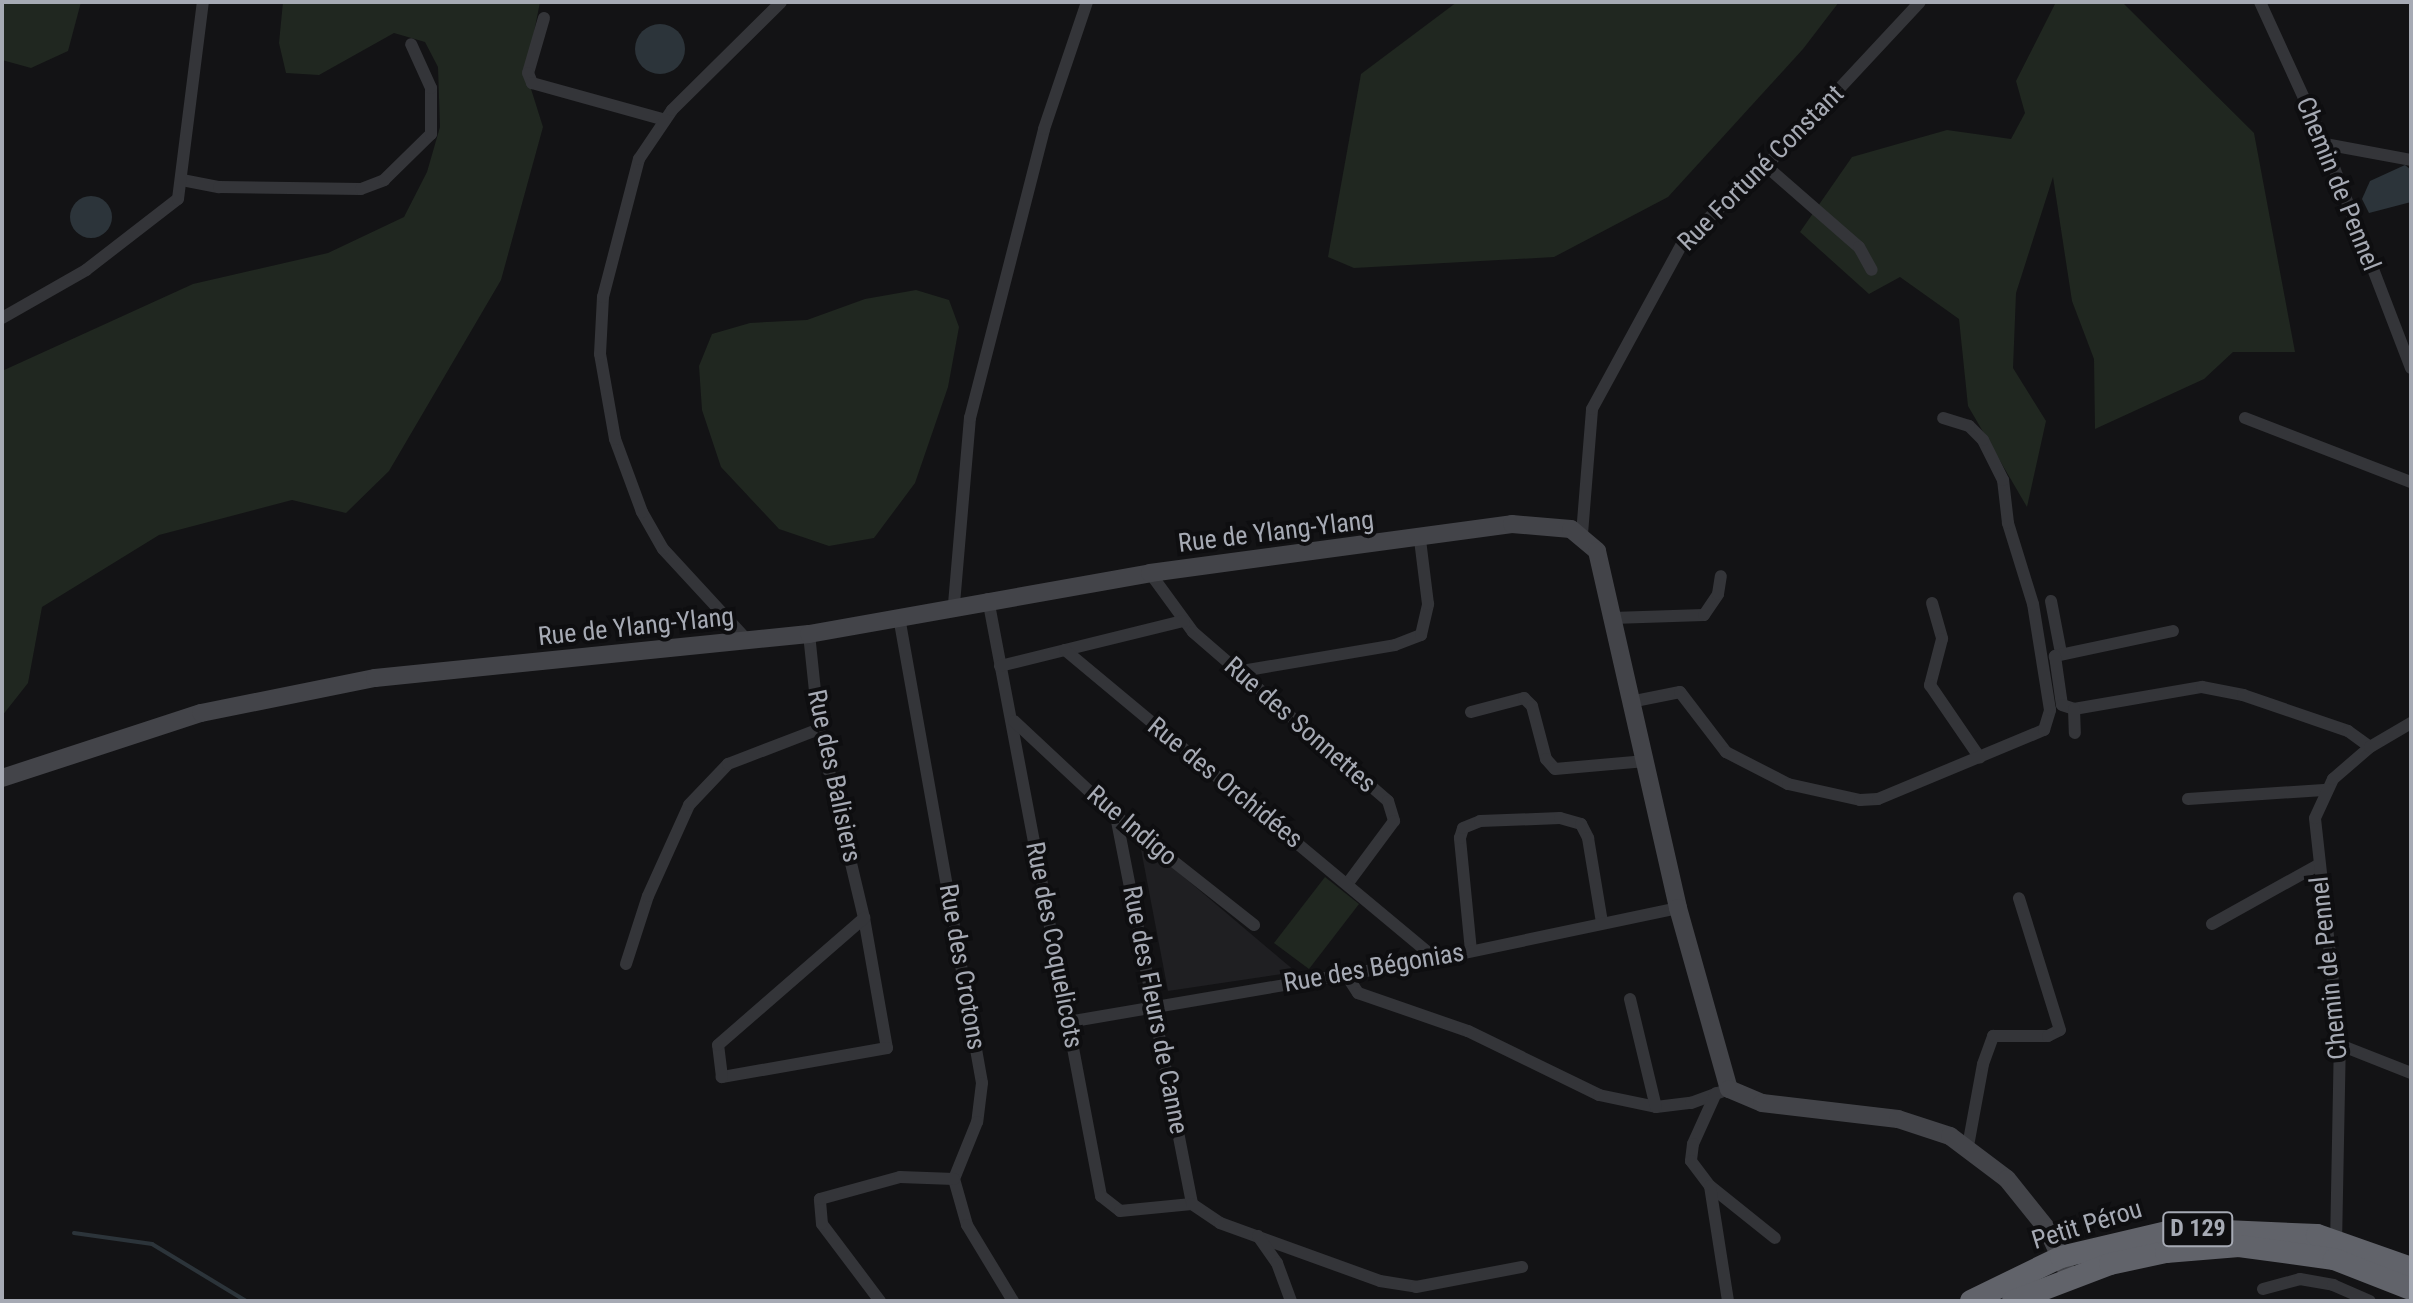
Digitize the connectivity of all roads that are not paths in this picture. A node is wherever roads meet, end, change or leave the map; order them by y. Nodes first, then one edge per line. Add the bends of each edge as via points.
1 (203, 2) edge
2 (781, 2) edge
3 (1087, 2) edge
4 (1920, 2) edge
5 (2260, 2) edge
6 (544, 18) dead end
7 (411, 44) dead end
8 (665, 120) junction
9 (2325, 144) junction
10 (2411, 160) edge
11 (1766, 166) junction
12 (182, 180) junction
13 (1872, 270) dead end
14 (2, 318) edge
15 (2411, 368) edge
16 (1943, 418) dead end
17 (2245, 418) dead end
18 (2411, 482) edge
19 (1582, 534) junction
20 (1420, 540) junction
21 (1150, 573) junction
22 (1721, 576) dead end
23 (988, 599) junction
24 (2051, 601) dead end
25 (1932, 603) dead end
26 (954, 604) junction
27 (899, 617) junction
28 (1612, 618) junction
29 (1183, 621) junction
30 (2173, 631) dead end
31 (809, 634) junction
32 (748, 641) junction
33 (1065, 650) junction
34 (2061, 653) junction
35 (1000, 666) junction
36 (1236, 672) junction
37 (1630, 702) junction
38 (2074, 709) junction
39 (1471, 712) dead end
40 (1014, 721) junction
41 (2411, 723) edge
42 (819, 729) junction
43 (2075, 733) dead end
44 (2370, 747) junction
45 (1980, 758) junction
46 (1646, 761) junction
47 (2, 778) edge
48 (2324, 790) junction
49 (2188, 799) dead end
50 (1116, 816) junction
51 (2318, 865) junction
52 (1348, 883) junction
53 (2019, 898) dead end
54 (1678, 908) junction
55 (864, 918) junction
56 (1602, 923) junction
57 (2212, 924) dead end
58 (1254, 925) dead end
59 (1471, 951) junction
60 (1436, 959) junction
61 (626, 964) dead end
62 (1345, 973) junction
63 (1630, 999) dead end
64 (1156, 1006) junction
65 (1068, 1022) junction
66 (2340, 1045) junction
67 (2411, 1073) edge
68 (1722, 1091) junction
69 (1656, 1107) junction
70 (1968, 1146) junction
71 (954, 1179) junction
72 (1710, 1186) junction
73 (1192, 1204) junction
74 (1258, 1236) junction
75 (1775, 1238) dead end
76 (2335, 1249) junction
77 (1522, 1267) dead end
78 (2065, 1267) junction
79 (2411, 1268) edge
80 (1416, 1287) junction
81 (2263, 1289) dead end
82 (2411, 1289) edge
83 (880, 1301) edge
84 (1013, 1301) edge
85 (1291, 1301) edge
86 (1420, 1301) edge
87 (1728, 1301) edge
88 (1971, 1301) edge
89 (2013, 1301) edge
90 (2370, 1301) edge

1 - 12 street via 192,59
2 - 8 street
3 - 26 street via 1044,129 970,418
4 - 11 street, Rue Fortuné Constant
5 - 9 street, Chemin de Pennel
6 - 8 street via 528,73 532,83
7 - 12 street via 431,88 431,134 384,180 361,189 219,187
8 - 32 street via 639,159 625,196 603,297 600,354 615,439 642,512 663,549
9 - 10 street
9 - 15 street, Chemin de Pennel
11 - 13 street via 1859,247
11 - 19 street, Rue Fortuné Constant via 1683,242 1598,397 1590,423
12 - 14 street via 178,199 86,270
16 - 45 street via 1969,426 1983,440 2003,480 2008,523 2033,604 2050,710 2044,730
17 - 18 street
19 - 20 street, Rue de Ylang-Ylang via 1523,524
19 - 28 street via 1597,551
20 - 21 street, Rue de Ylang-Ylang
20 - 36 street via 1428,604 1421,635 1395,645
21 - 23 street, Rue de Ylang-Ylang
21 - 29 street, Rue des Sonnettes
22 - 28 street via 1718,594 1704,615
23 - 26 street, Rue de Ylang-Ylang
23 - 35 street, Rue des Coquelicots
24 - 34 street
25 - 45 street via 1942,639 1930,685
26 - 27 street, Rue de Ylang-Ylang
27 - 31 street, Rue de Ylang-Ylang
27 - 71 street, Rue des Crotons via 982,1083 977,1122
28 - 37 street
29 - 33 street
29 - 36 street, Rue des Sonnettes
30 - 34 street
31 - 32 street, Rue de Ylang-Ylang
31 - 42 street, Rue des Balisiers
32 - 47 street, Rue de Ylang-Ylang via 375,678 201,713
33 - 35 street
33 - 52 street, Rue des Orchidées
34 - 38 street via 2054,659 2062,705
35 - 40 street, Rue des Coquelicots
36 - 52 street, Rue des Sonnettes via 1388,801 1394,821
37 - 45 street via 1680,692 1726,752 1788,784 1843,798 1878,799
37 - 46 street
38 - 43 street
38 - 44 street via 2202,687 2243,695 2348,731
39 - 46 street via 1524,698 1532,706 1546,759 1555,769
40 - 50 street, Rue Indigo
40 - 65 street, Rue des Coquelicots
41 - 44 street
42 - 55 street, Rue des Balisiers
42 - 61 street via 728,764 689,805 648,896
44 - 48 street
46 - 54 street
48 - 49 street
48 - 51 street, Chemin de Pennel via 2315,818
50 - 58 street, Rue Indigo
50 - 64 street, Rue des Fleurs de Canne
51 - 57 street
51 - 66 street, Chemin de Pennel
52 - 60 street, Rue des Orchidées
53 - 70 street via 2060,1030 2048,1036 1993,1036
54 - 56 street, Rue des Bégonias
54 - 68 street
55 - 55 street, Rue des Balisiers via 718,1045 722,1077 887,1048
56 - 59 street, Rue des Bégonias
56 - 59 street via 1581,824 1560,818 1480,821 1461,832
59 - 60 street, Rue des Bégonias
60 - 62 street, Rue des Bégonias
62 - 64 street, Rue des Bégonias
62 - 69 street via 1358,993 1377,1002 1468,1031 1599,1095
63 - 69 street
64 - 65 street, Rue des Bégonias
64 - 73 street, Rue des Fleurs de Canne
65 - 73 street, Rue des Coquelicots via 1101,1196 1120,1211
66 - 67 street
66 - 76 street, Chemin de Pennel
68 - 69 street
68 - 70 street via 1762,1103 1898,1119
68 - 72 street via 1690,1151 1696,1171
70 - 78 street via 2007,1179 2047,1229
71 - 83 street via 900,1177 820,1199 822,1224
71 - 84 street via 967,1225
72 - 75 street
72 - 87 street
73 - 74 street via 1220,1223
74 - 80 street via 1380,1281
74 - 85 street via 1277,1263
76 - 78 highway, Petit Pérou / D 129 via 2202,1247
76 - 79 highway, Petit Pérou / D 129
76 - 82 highway, Petit Pérou / D 129
77 - 80 street
78 - 88 highway, Petit Pérou / D 129
78 - 89 highway, Petit Pérou / D 129
80 - 86 street
81 - 90 street via 2300,1279 2333,1285

